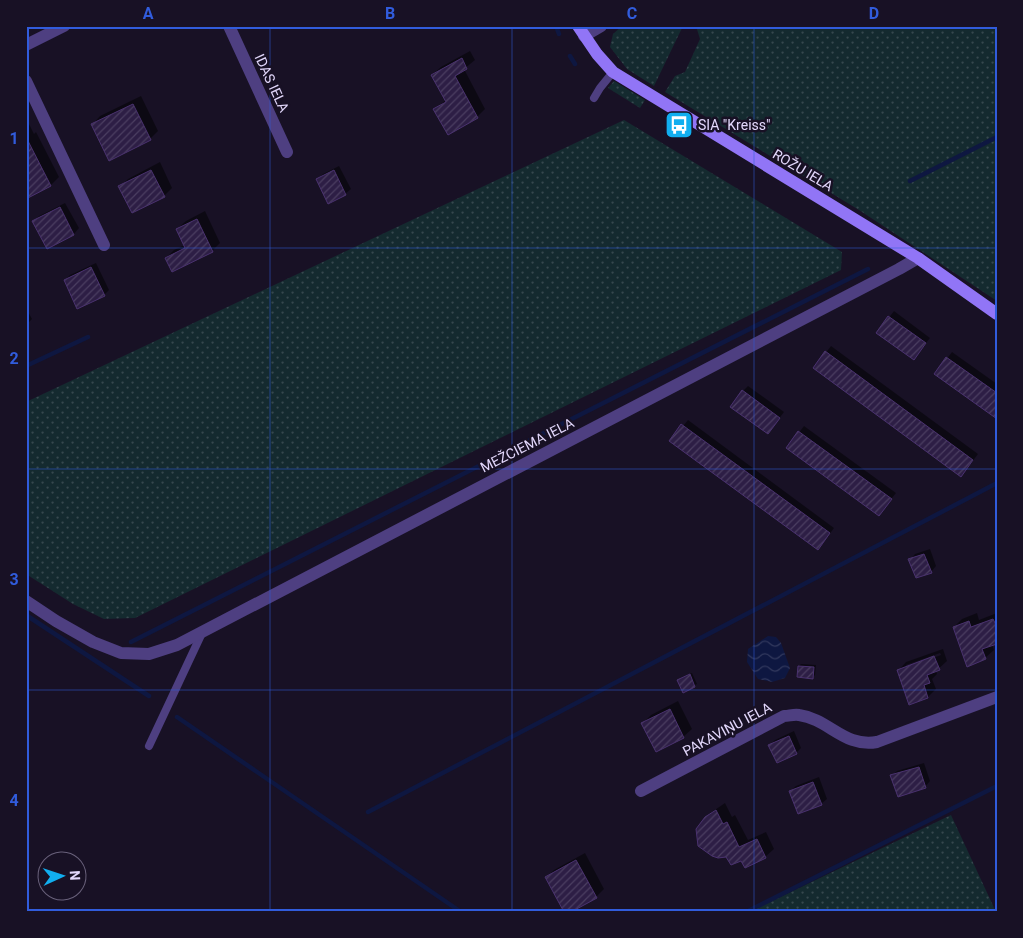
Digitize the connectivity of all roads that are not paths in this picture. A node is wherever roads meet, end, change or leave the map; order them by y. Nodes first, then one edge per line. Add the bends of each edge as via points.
1 (64, 26) edge
2 (229, 26) edge
3 (601, 26) edge
4 (581, 31) edge
5 (26, 45) edge
6 (613, 72) junction
7 (26, 81) edge
8 (594, 98) dead end
9 (287, 152) dead end
10 (104, 245) dead end
11 (918, 258) junction
12 (997, 314) edge
13 (26, 601) edge
14 (202, 633) junction
15 (997, 697) edge
16 (148, 746) dead end
17 (641, 791) dead end

1 - 5 street
2 - 9 street, IDAS IELA
3 - 4 street
4 - 6 street, ROŽU IELA
6 - 8 lane
6 - 11 street, ROŽU IELA
7 - 10 street
11 - 12 street, ROŽU IELA
11 - 14 street, MEŽCIEMA IELA
13 - 14 street, MEŽCIEMA IELA via 93,642 121,653 149,654
14 - 16 lane
15 - 17 street, PAKAVIŅU IELA via 866,744 853,741 812,718 784,716

